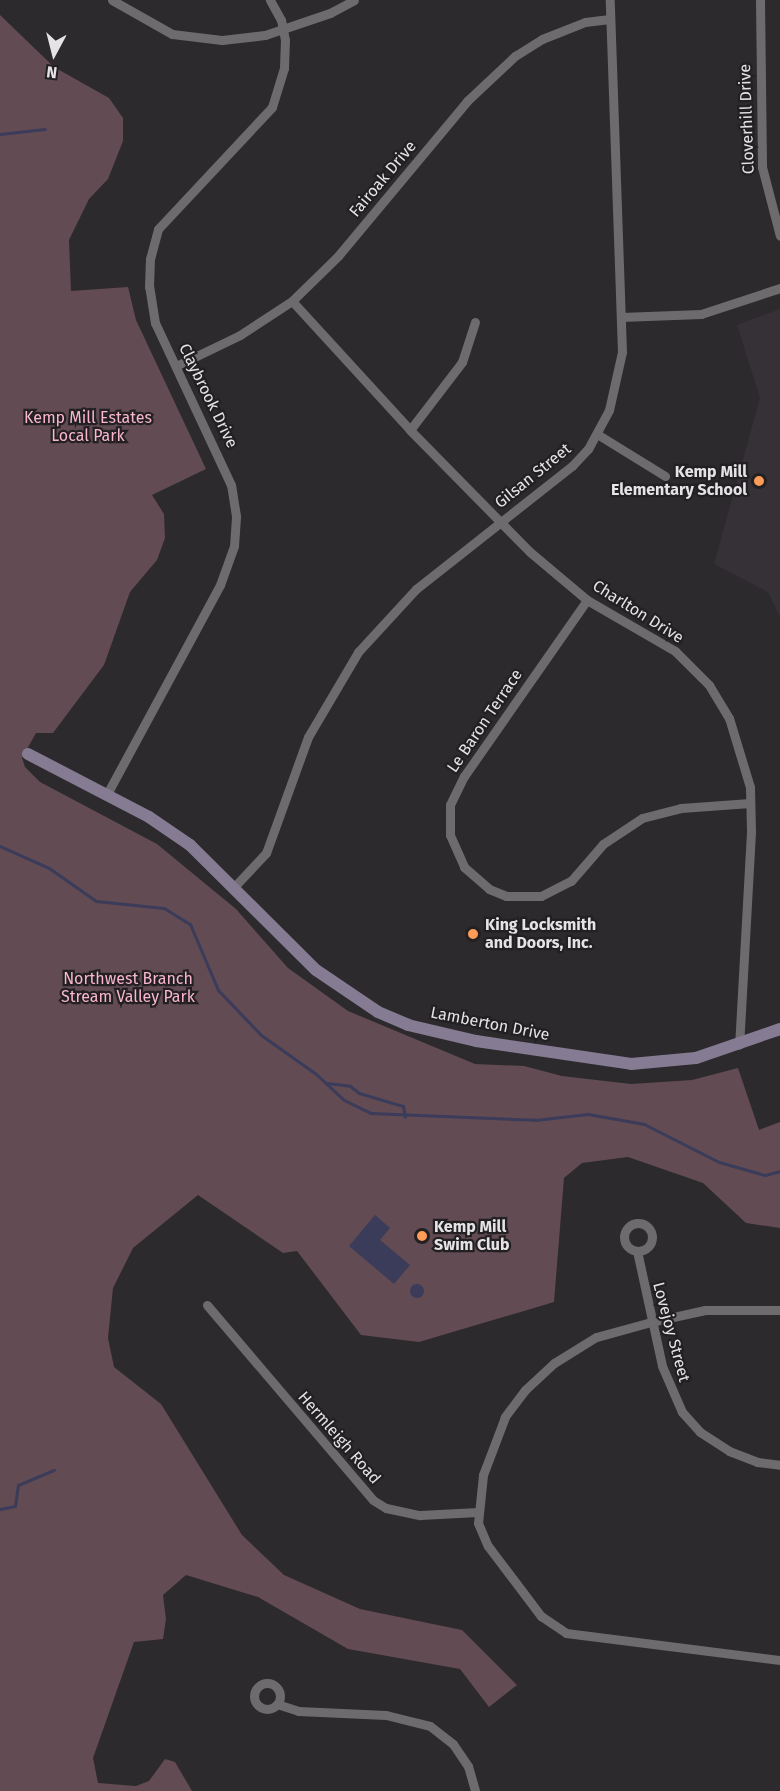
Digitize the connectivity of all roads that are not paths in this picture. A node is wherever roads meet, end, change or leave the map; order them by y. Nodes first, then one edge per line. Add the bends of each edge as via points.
1 (112, 0) edge
2 (270, 0) edge
3 (354, 0) edge
4 (610, 0) edge
5 (760, 0) edge
6 (610, 19) junction
7 (282, 30) junction
8 (780, 236) edge
9 (780, 288) edge
10 (292, 301) junction
11 (621, 316) junction
12 (475, 322) dead end
13 (177, 364) junction
14 (410, 430) junction
15 (597, 434) junction
16 (665, 476) dead end
17 (499, 522) junction
18 (587, 600) junction
19 (28, 753) dead end
20 (107, 794) junction
21 (750, 803) junction
22 (235, 886) junction
23 (780, 1029) edge
24 (739, 1045) junction
25 (638, 1251) dead end
26 (207, 1305) dead end
27 (780, 1310) edge
28 (651, 1322) junction
29 (780, 1465) edge
30 (478, 1512) junction
31 (780, 1660) edge
32 (277, 1704) dead end
33 (475, 1791) edge

1 - 7 street via 142,20 196,39 222,40
2 - 7 street, Claybrook Drive
3 - 7 street
4 - 6 street, Gilsan Street
5 - 8 street, Cloverhill Drive via 762,167
6 - 10 street, Fairoak Drive via 585,22 542,39 493,74 339,256
6 - 11 street, Gilsan Street
7 - 13 street, Claybrook Drive via 284,68 272,107 158,229 150,259 151,306 155,323
9 - 11 street via 701,314
10 - 13 street, Fairoak Drive via 240,335
10 - 14 street, Charlton Drive
11 - 15 street, Gilsan Street via 618,381
12 - 14 street via 462,362
13 - 20 street, Claybrook Drive via 231,485 236,516 234,546 220,585
14 - 17 street, Charlton Drive
15 - 16 street
15 - 17 street, Gilsan Street via 572,466
17 - 18 street, Charlton Drive
17 - 22 street, Gilsan Street via 416,589 358,652 308,737 266,853
18 - 21 street, Charlton Drive via 658,639 709,685 742,750
18 - 21 street, Le Baron Terrace via 464,776 450,805 450,835 464,867 489,889 506,896 541,896 571,880 603,844 642,818 681,808
19 - 20 street, Lamberton Drive
20 - 22 street, Lamberton Drive via 190,845
21 - 24 street, Charlton Drive
22 - 24 street, Lamberton Drive via 316,970 378,1012 408,1025 476,1041 631,1064 696,1058
23 - 24 street, Lamberton Drive
25 - 28 street, Lovejoy Street
26 - 30 street, Hermleigh Road via 373,1500 386,1508 420,1515
27 - 28 street via 705,1310
28 - 29 street, Lovejoy Street via 662,1366 682,1412 700,1432 729,1451 757,1462
28 - 30 street via 580,1346 525,1390 492,1446
30 - 31 street via 478,1523 488,1546 541,1616 566,1633
32 - 33 street via 298,1711 386,1715 430,1726 453,1744 468,1766

